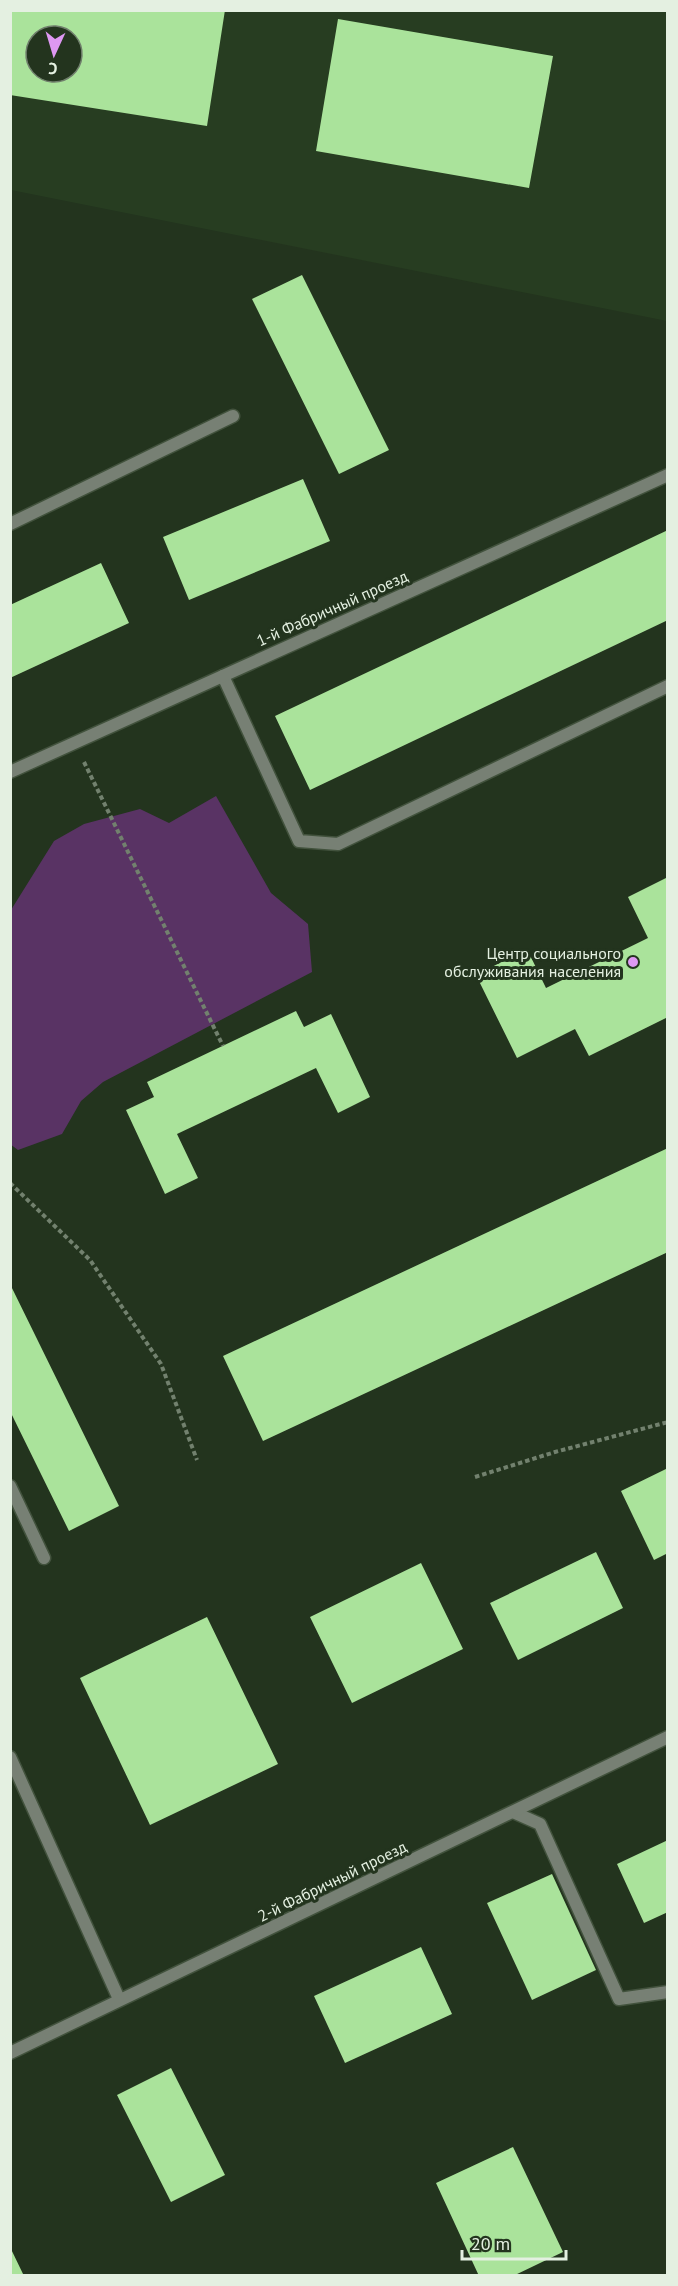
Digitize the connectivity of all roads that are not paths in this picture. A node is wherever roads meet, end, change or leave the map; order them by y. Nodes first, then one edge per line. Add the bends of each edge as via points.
1 (233, 416) dead end
2 (668, 475) edge
3 (10, 524) edge
4 (223, 676) junction
5 (668, 686) edge
6 (10, 772) edge
7 (10, 1486) edge
8 (44, 1558) dead end
9 (668, 1737) edge
10 (10, 1757) edge
11 (513, 1812) junction
12 (668, 1992) edge
13 (118, 1999) junction
14 (10, 2053) edge

1 - 3 street
2 - 4 street, 1-й Фабричный проезд
4 - 5 street via 298,841 338,844
4 - 6 street, 1-й Фабричный проезд
7 - 8 street
9 - 11 street, 2-й Фабричный проезд
10 - 13 street
11 - 12 street via 540,1824 619,1999
11 - 13 street, 2-й Фабричный проезд
13 - 14 street, 2-й Фабричный проезд

